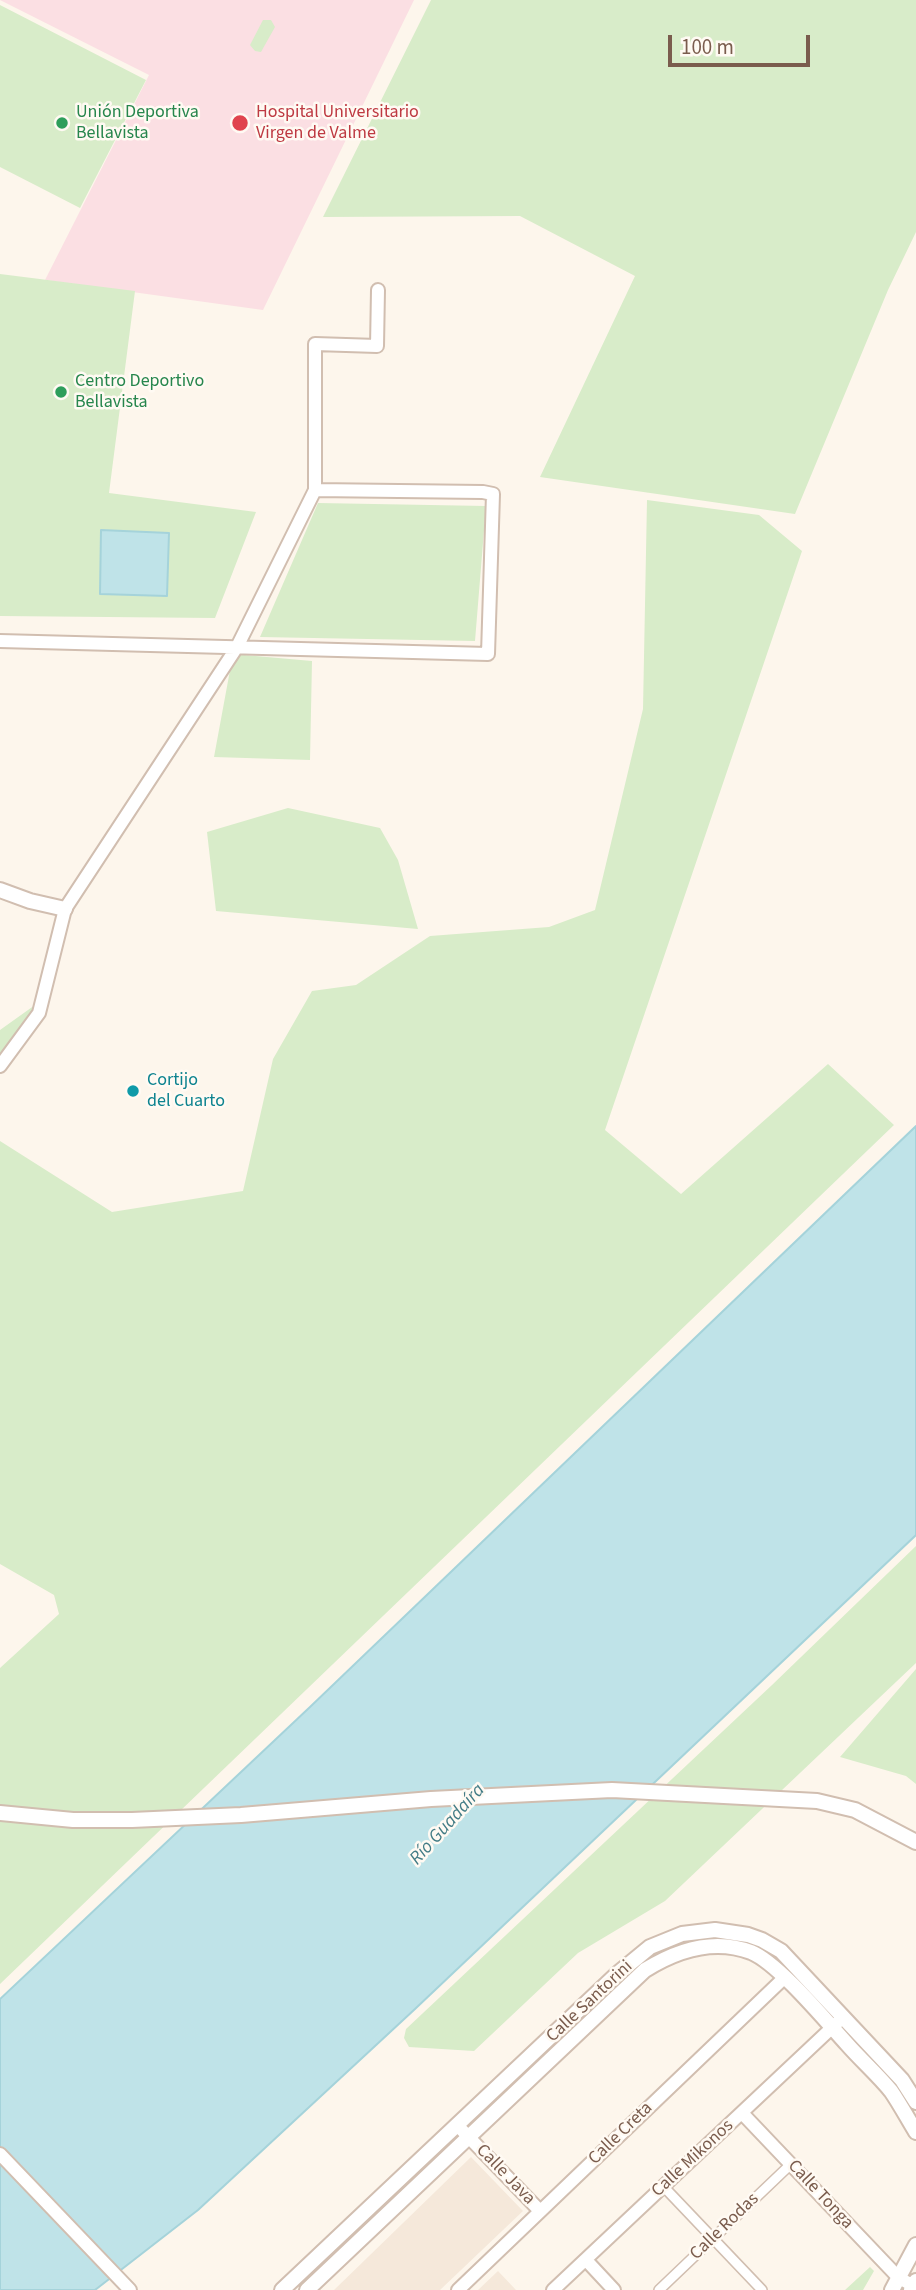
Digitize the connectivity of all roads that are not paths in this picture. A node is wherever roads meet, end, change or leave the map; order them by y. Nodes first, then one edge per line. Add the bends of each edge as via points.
1 (378, 290) dead end
2 (315, 490) junction
3 (0, 641) edge
4 (237, 647) junction
5 (0, 890) edge
6 (65, 909) junction
7 (0, 1066) edge
8 (0, 1813) edge
9 (916, 1842) edge
10 (785, 1978) junction
11 (843, 2017) junction
12 (832, 2028) junction
13 (916, 2102) edge
14 (742, 2113) junction
15 (458, 2126) junction
16 (916, 2132) edge
17 (469, 2138) junction
18 (0, 2154) edge
19 (791, 2164) junction
20 (663, 2186) junction
21 (540, 2211) junction
22 (713, 2239) junction
23 (916, 2245) edge
24 (586, 2260) junction
25 (301, 2274) junction
26 (895, 2284) edge
27 (914, 2286) edge
28 (312, 2288) edge
29 (130, 2290) edge
30 (282, 2290) edge
31 (457, 2290) edge
32 (554, 2290) edge
33 (614, 2290) edge
34 (659, 2290) edge
35 (762, 2290) edge

1 - 2 street via 377,346 315,344
2 - 4 street
2 - 4 street via 493,494 488,654
3 - 4 street
4 - 6 street
5 - 6 street
6 - 7 street via 38,1013
8 - 9 street via 132,1820 431,1799 657,1791 817,1801 855,1810
10 - 12 street, Calle Santorini
10 - 17 street, Calle Santorini via 764,1959 734,1948 695,1948 662,1960 645,1970
10 - 21 street, Calle Creta
11 - 12 street, Calle Mikonos
11 - 13 street, Calle Santorini via 902,2080
11 - 15 street, Calle Santorini via 781,1951 762,1940 715,1930 682,1934 650,1947 616,1975
12 - 14 street, Calle Mikonos
12 - 16 street, Calle Santorini via 891,2091
14 - 19 street, Calle Tonga
14 - 20 street, Calle Mikonos
15 - 17 street, Calle Java
15 - 25 street, Calle Santorini
17 - 21 street, Calle Java
17 - 28 street, Calle Santorini
18 - 29 street
19 - 22 street, Calle Rodas
19 - 26 street, Calle Tonga
20 - 22 street
20 - 24 street, Calle Mikonos
21 - 31 street, Calle Creta
22 - 34 street, Calle Rodas
22 - 35 street
23 - 26 street
24 - 32 street, Calle Mikonos
24 - 33 street
25 - 28 street
25 - 30 street, Calle Santorini
26 - 27 street, Calle Tonga

